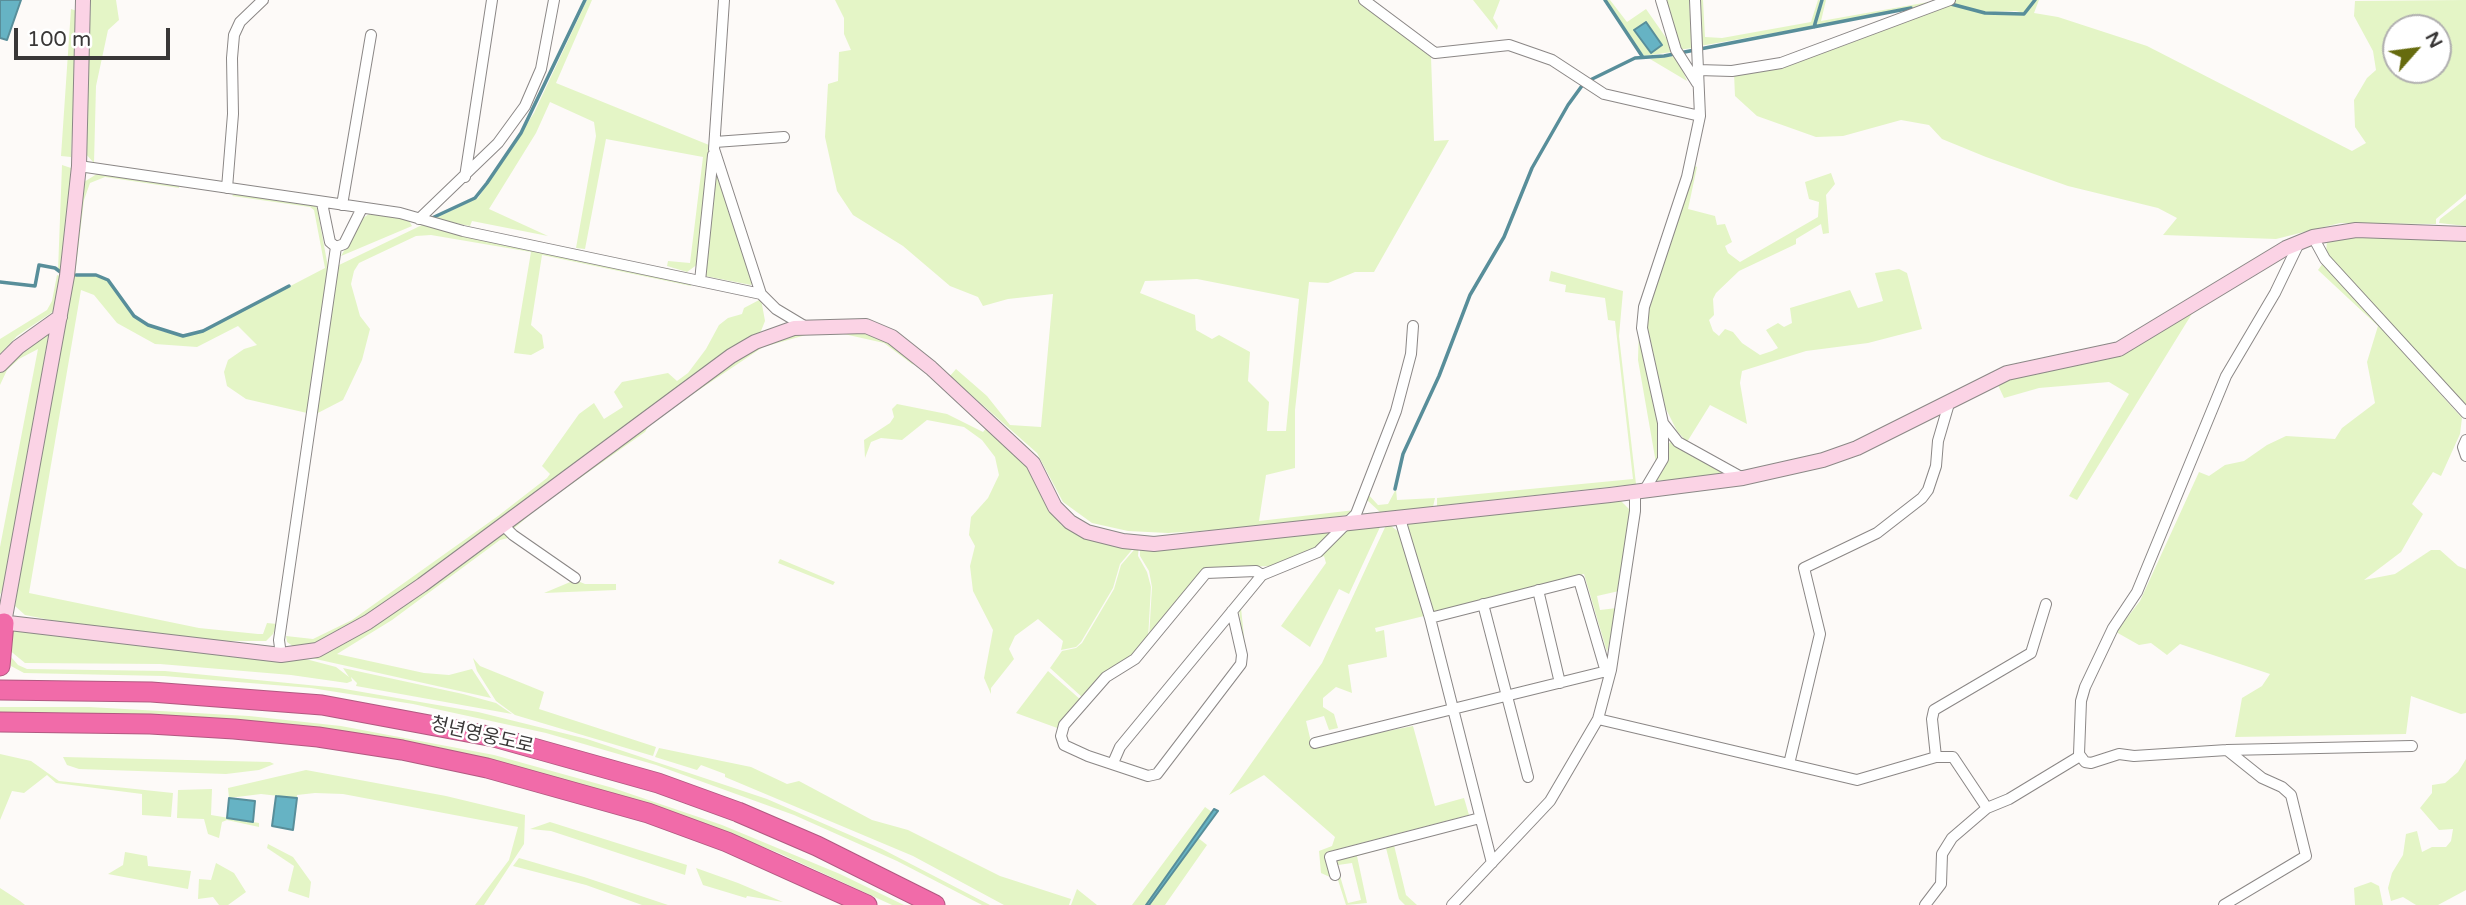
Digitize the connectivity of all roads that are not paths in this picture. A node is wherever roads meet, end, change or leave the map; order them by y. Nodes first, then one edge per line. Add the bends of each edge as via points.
1 (83, 0) edge
2 (263, 0) edge
3 (492, 0) edge
4 (554, 0) edge
5 (724, 0) edge
6 (1364, 0) edge
7 (1661, 0) edge
8 (1695, 0) edge
9 (1950, 0) edge
10 (371, 35) dead end
11 (1698, 70) junction
12 (1698, 85) junction
13 (1700, 116) junction
14 (785, 137) dead end
15 (714, 146) junction
16 (79, 166) junction
17 (465, 178) junction
18 (227, 188) junction
19 (322, 203) junction
20 (342, 205) junction
21 (362, 208) junction
22 (419, 219) junction
23 (2466, 234) edge
24 (2307, 239) junction
25 (336, 247) junction
26 (700, 281) junction
27 (761, 294) junction
28 (60, 317) junction
29 (1413, 326) dead end
30 (806, 327) junction
31 (0, 365) edge
32 (1950, 400) junction
33 (2466, 413) edge
34 (1663, 423) junction
35 (2466, 440) edge
36 (2466, 456) edge
37 (1743, 478) junction
38 (1640, 491) junction
39 (1399, 520) junction
40 (1348, 524) junction
41 (504, 526) junction
42 (1262, 575) junction
43 (575, 578) dead end
44 (1538, 590) junction
45 (1483, 604) junction
46 (2046, 604) dead end
47 (1232, 611) junction
48 (1430, 618) junction
49 (2, 622) edge
50 (281, 655) junction
51 (0, 666) edge
52 (1608, 671) junction
53 (1560, 683) junction
54 (0, 690) edge
55 (1507, 697) junction
56 (1454, 711) junction
57 (1598, 719) junction
58 (0, 722) edge
59 (1315, 743) dead end
60 (2412, 746) dead end
61 (2227, 750) junction
62 (2080, 756) junction
63 (1936, 757) junction
64 (1113, 763) junction
65 (1789, 764) junction
66 (1528, 777) dead end
67 (1987, 808) junction
68 (1480, 818) junction
69 (1492, 863) junction
70 (1335, 875) dead end
71 (867, 905) edge
72 (935, 905) edge
73 (1452, 905) edge
74 (1925, 905) edge
75 (2224, 905) edge

1 - 16 street
2 - 18 street via 240,22 234,35
3 - 17 street
4 - 17 street via 535,88 506,134
5 - 15 street
6 - 13 street via 1435,53 1509,45 1552,60 1604,94
7 - 12 street via 1676,52
8 - 11 street
9 - 11 street via 1781,63 1732,71
10 - 20 street
11 - 12 street
12 - 13 street
13 - 34 street via 1687,177 1644,307 1642,328
14 - 15 street
15 - 26 street
15 - 27 street
16 - 18 street
16 - 28 street
17 - 22 street
18 - 19 street
19 - 20 street
19 - 25 street via 330,242
20 - 21 street
21 - 22 street
21 - 25 street via 344,244
22 - 26 street
23 - 24 street via 2356,230
24 - 32 street via 2119,349 2023,368
24 - 33 street
24 - 62 street via 2226,376 2137,592 2113,628 2085,687 2077,742
25 - 50 street via 279,640
26 - 27 street
27 - 30 street
28 - 31 street
28 - 49 street
29 - 40 street via 1411,354 1396,411 1361,504
30 - 40 street via 866,326 905,345 1026,455 1055,507 1087,532 1154,544
30 - 41 street via 742,349
32 - 37 street via 1837,455
32 - 65 street via 1936,466 1922,498 1877,533 1804,568 1820,634
34 - 37 street via 1678,442
34 - 38 street via 1663,459
35 - 36 street
37 - 38 street
38 - 39 street
38 - 52 street
39 - 40 street
39 - 48 street
40 - 42 street via 1318,552
41 - 43 street
41 - 50 street via 341,639 309,653
42 - 47 street
42 - 64 street via 1256,570 1206,573 1135,659 1106,677 1064,724 1061,736 1067,748
44 - 45 street
44 - 52 street via 1582,581
44 - 53 street
45 - 48 street
45 - 55 street
46 - 63 street via 2031,653 1934,710
47 - 64 street via 1120,747
47 - 64 street via 1241,664 1161,771 1150,776
48 - 56 street
49 - 50 street
49 - 51 highway
52 - 53 street
52 - 57 street
53 - 55 street
54 - 72 highway, 청년영웅도로 via 151,692 322,705 494,737 658,783 738,812
55 - 56 street
55 - 66 street
56 - 59 street
56 - 68 street
57 - 65 street
57 - 69 street via 1550,800
58 - 71 highway, 청년영웅도로 via 234,729 426,755 648,813 727,842
60 - 61 street
61 - 62 street via 2119,754 2091,763
61 - 75 street via 2291,796 2306,856
62 - 67 street
63 - 65 street via 1863,780
63 - 67 street via 1957,760
67 - 74 street via 1945,845 1941,884
68 - 69 street
68 - 70 street via 1330,857
69 - 73 street

